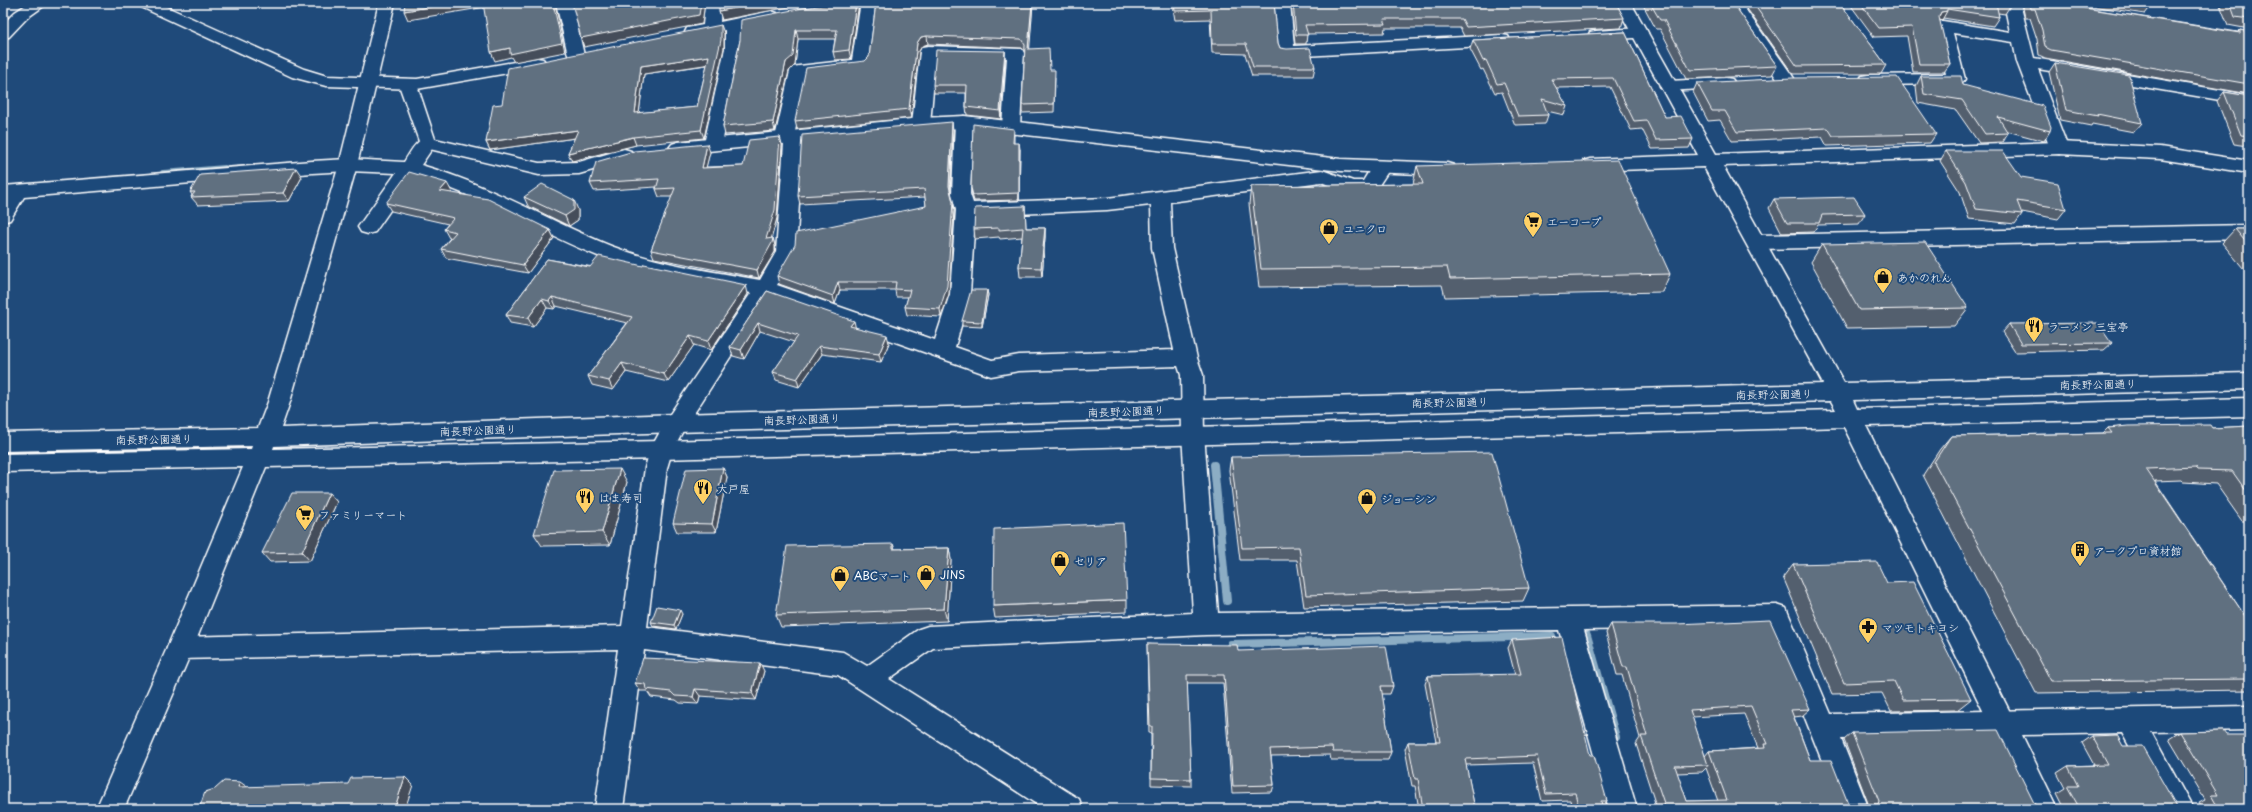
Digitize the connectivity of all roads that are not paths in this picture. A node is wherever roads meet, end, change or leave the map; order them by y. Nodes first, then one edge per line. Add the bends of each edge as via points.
1 (40, 3) edge
2 (145, 3) edge
3 (388, 3) edge
4 (564, 3) edge
5 (713, 3) edge
6 (865, 3) edge
7 (869, 3) edge
8 (1282, 3) edge
9 (1623, 3) edge
10 (1733, 3) edge
11 (2012, 3) edge
12 (812, 9) edge
13 (784, 14) edge
14 (734, 23) junction
15 (711, 29) junction
16 (3, 33) edge
17 (1640, 33) junction
18 (681, 34) edge
19 (1577, 37) edge
20 (2018, 38) junction
21 (1514, 40) edge
22 (2026, 62) junction
23 (1849, 80) edge
24 (1787, 81) edge
25 (367, 82) junction
26 (1740, 83) edge
27 (408, 85) junction
28 (1669, 86) junction
29 (2249, 100) edge
30 (964, 122) junction
31 (921, 124) junction
32 (1011, 126) junction
33 (789, 138) junction
34 (426, 143) junction
35 (713, 144) junction
36 (2059, 148) junction
37 (1711, 160) junction
38 (348, 165) junction
39 (1576, 165) edge
40 (1382, 167) junction
41 (2249, 167) edge
42 (408, 168) junction
43 (1465, 169) edge
44 (11, 191) edge
45 (1160, 198) junction
46 (966, 210) junction
47 (3, 215) edge
48 (368, 226) dead end
49 (2249, 232) edge
50 (1756, 242) junction
51 (765, 288) junction
52 (943, 350) junction
53 (1186, 358) junction
54 (2249, 381) edge
55 (1838, 392) junction
56 (2249, 407) edge
57 (1193, 409) junction
58 (1850, 419) junction
59 (676, 423) junction
60 (1193, 434) junction
61 (3, 442) edge
62 (263, 447) junction
63 (661, 450) junction
64 (3, 463) edge
65 (1569, 620) junction
66 (1206, 624) junction
67 (633, 637) junction
68 (180, 648) junction
69 (868, 680) junction
70 (2249, 718) edge
71 (2130, 721) junction
72 (2003, 724) junction
73 (1823, 727) junction
74 (110, 809) edge
75 (609, 809) edge
76 (1069, 809) edge
77 (1622, 809) edge
78 (1856, 809) edge
79 (2044, 809) edge
80 (2179, 809) edge

1 - 16 street via 21,15
2 - 25 street via 298,73 326,81
3 - 25 street
4 - 27 street via 570,56 491,73
5 - 15 street
6 - 12 street
7 - 33 street via 860,64 799,71
8 - 21 street via 1286,52
9 - 17 street
10 - 24 street
11 - 20 street
13 - 14 street
14 - 15 street
14 - 35 street via 733,48
15 - 18 street
17 - 19 street
17 - 28 street
20 - 22 street
20 - 23 street via 1943,26 1956,79 1891,73
22 - 29 street
22 - 36 street
25 - 27 street
25 - 38 street
26 - 28 street
27 - 34 street
28 - 37 street
30 - 31 street
30 - 32 street
30 - 46 street via 961,194
31 - 32 street via 928,52 1016,53
31 - 33 street
32 - 40 street via 1334,164
33 - 35 street
33 - 51 street via 786,252
34 - 35 street via 539,169 579,168 651,150
34 - 42 street
36 - 37 street
36 - 41 street via 2160,153
37 - 39 street
37 - 50 street
38 - 42 street
38 - 44 street
38 - 62 street via 279,402
40 - 43 street
40 - 45 street via 1368,187 1351,187 1322,176
42 - 48 street
42 - 51 street via 470,188 605,251 672,271
44 - 47 street
45 - 46 street via 1107,204
45 - 53 street via 1162,248
46 - 52 street via 960,294
49 - 50 street
50 - 55 street
51 - 52 street
51 - 59 street
52 - 53 street via 991,368 1019,364
53 - 57 street via 1192,376
54 - 55 street, 南長野公園通り
55 - 57 street, 南長野公園通り
55 - 58 street
56 - 58 street, 南長野公園通り
57 - 59 street, 南長野公園通り
57 - 60 street
58 - 60 street, 南長野公園通り
58 - 72 street
59 - 62 street, 南長野公園通り
59 - 63 street
60 - 63 street, 南長野公園通り
60 - 66 street
61 - 62 street, 南長野公園通り
62 - 63 street, 南長野公園通り
62 - 64 street, 南長野公園通り
62 - 68 street
63 - 67 street via 656,468
65 - 66 street
65 - 73 street via 1777,616
65 - 77 street
66 - 69 street via 928,637
67 - 68 street
67 - 69 street via 843,664
67 - 75 street
68 - 74 street
69 - 76 street
70 - 71 street
71 - 72 street
71 - 80 street
72 - 73 street
72 - 79 street
73 - 78 street

